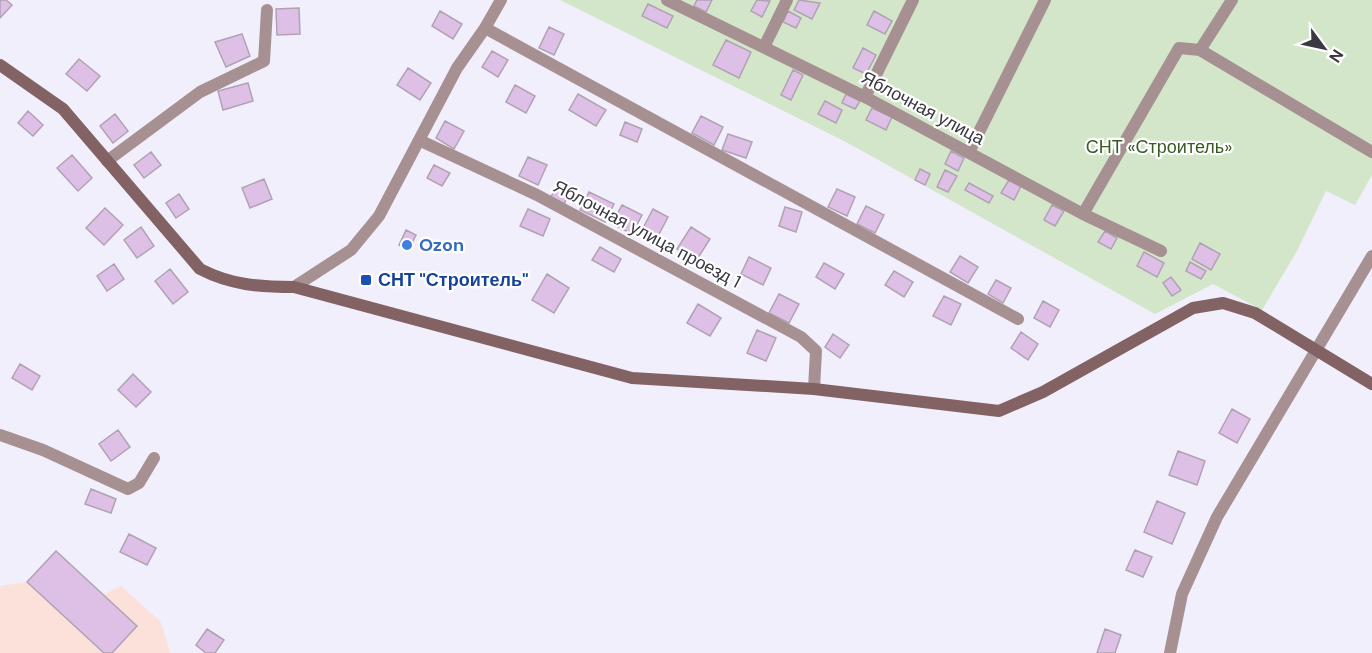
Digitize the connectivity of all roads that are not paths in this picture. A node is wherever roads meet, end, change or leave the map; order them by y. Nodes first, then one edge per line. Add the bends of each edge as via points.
1 (501, 0) edge
2 (667, 0) edge
3 (787, 0) edge
4 (913, 0) edge
5 (1045, 0) edge
6 (1232, 0) edge
7 (267, 10) dead end
8 (485, 28) junction
9 (764, 47) junction
10 (1200, 50) junction
11 (0, 65) edge
12 (865, 97) junction
13 (421, 141) junction
14 (969, 152) junction
15 (1372, 152) edge
16 (107, 161) junction
17 (1083, 214) junction
18 (1161, 252) dead end
19 (1372, 256) edge
20 (294, 287) junction
21 (1018, 319) dead end
22 (1315, 351) junction
23 (1372, 384) edge
24 (814, 389) junction
25 (0, 435) edge
26 (154, 458) dead end
27 (1170, 653) edge

1 - 8 street
2 - 9 street, Яблочная улица
3 - 9 street
4 - 12 street
5 - 14 street
6 - 10 street
7 - 16 street via 264,61 200,92
8 - 13 street via 457,68
8 - 21 street
9 - 12 street, Яблочная улица
10 - 15 street
10 - 17 street via 1179,48
11 - 16 street via 63,109
12 - 14 street, Яблочная улица
13 - 20 street via 380,216 351,250
13 - 24 street, Яблочная улица проезд 1 via 537,195 801,337 816,351
14 - 17 street, Яблочная улица
16 - 20 street via 200,269 223,281 243,285
17 - 18 street, Яблочная улица
19 - 22 street
20 - 24 street via 632,378
22 - 23 street
22 - 24 street via 1256,313 1223,303 1193,308 1043,392 999,411
22 - 27 street via 1217,517 1182,594
25 - 26 street via 128,489 139,483

